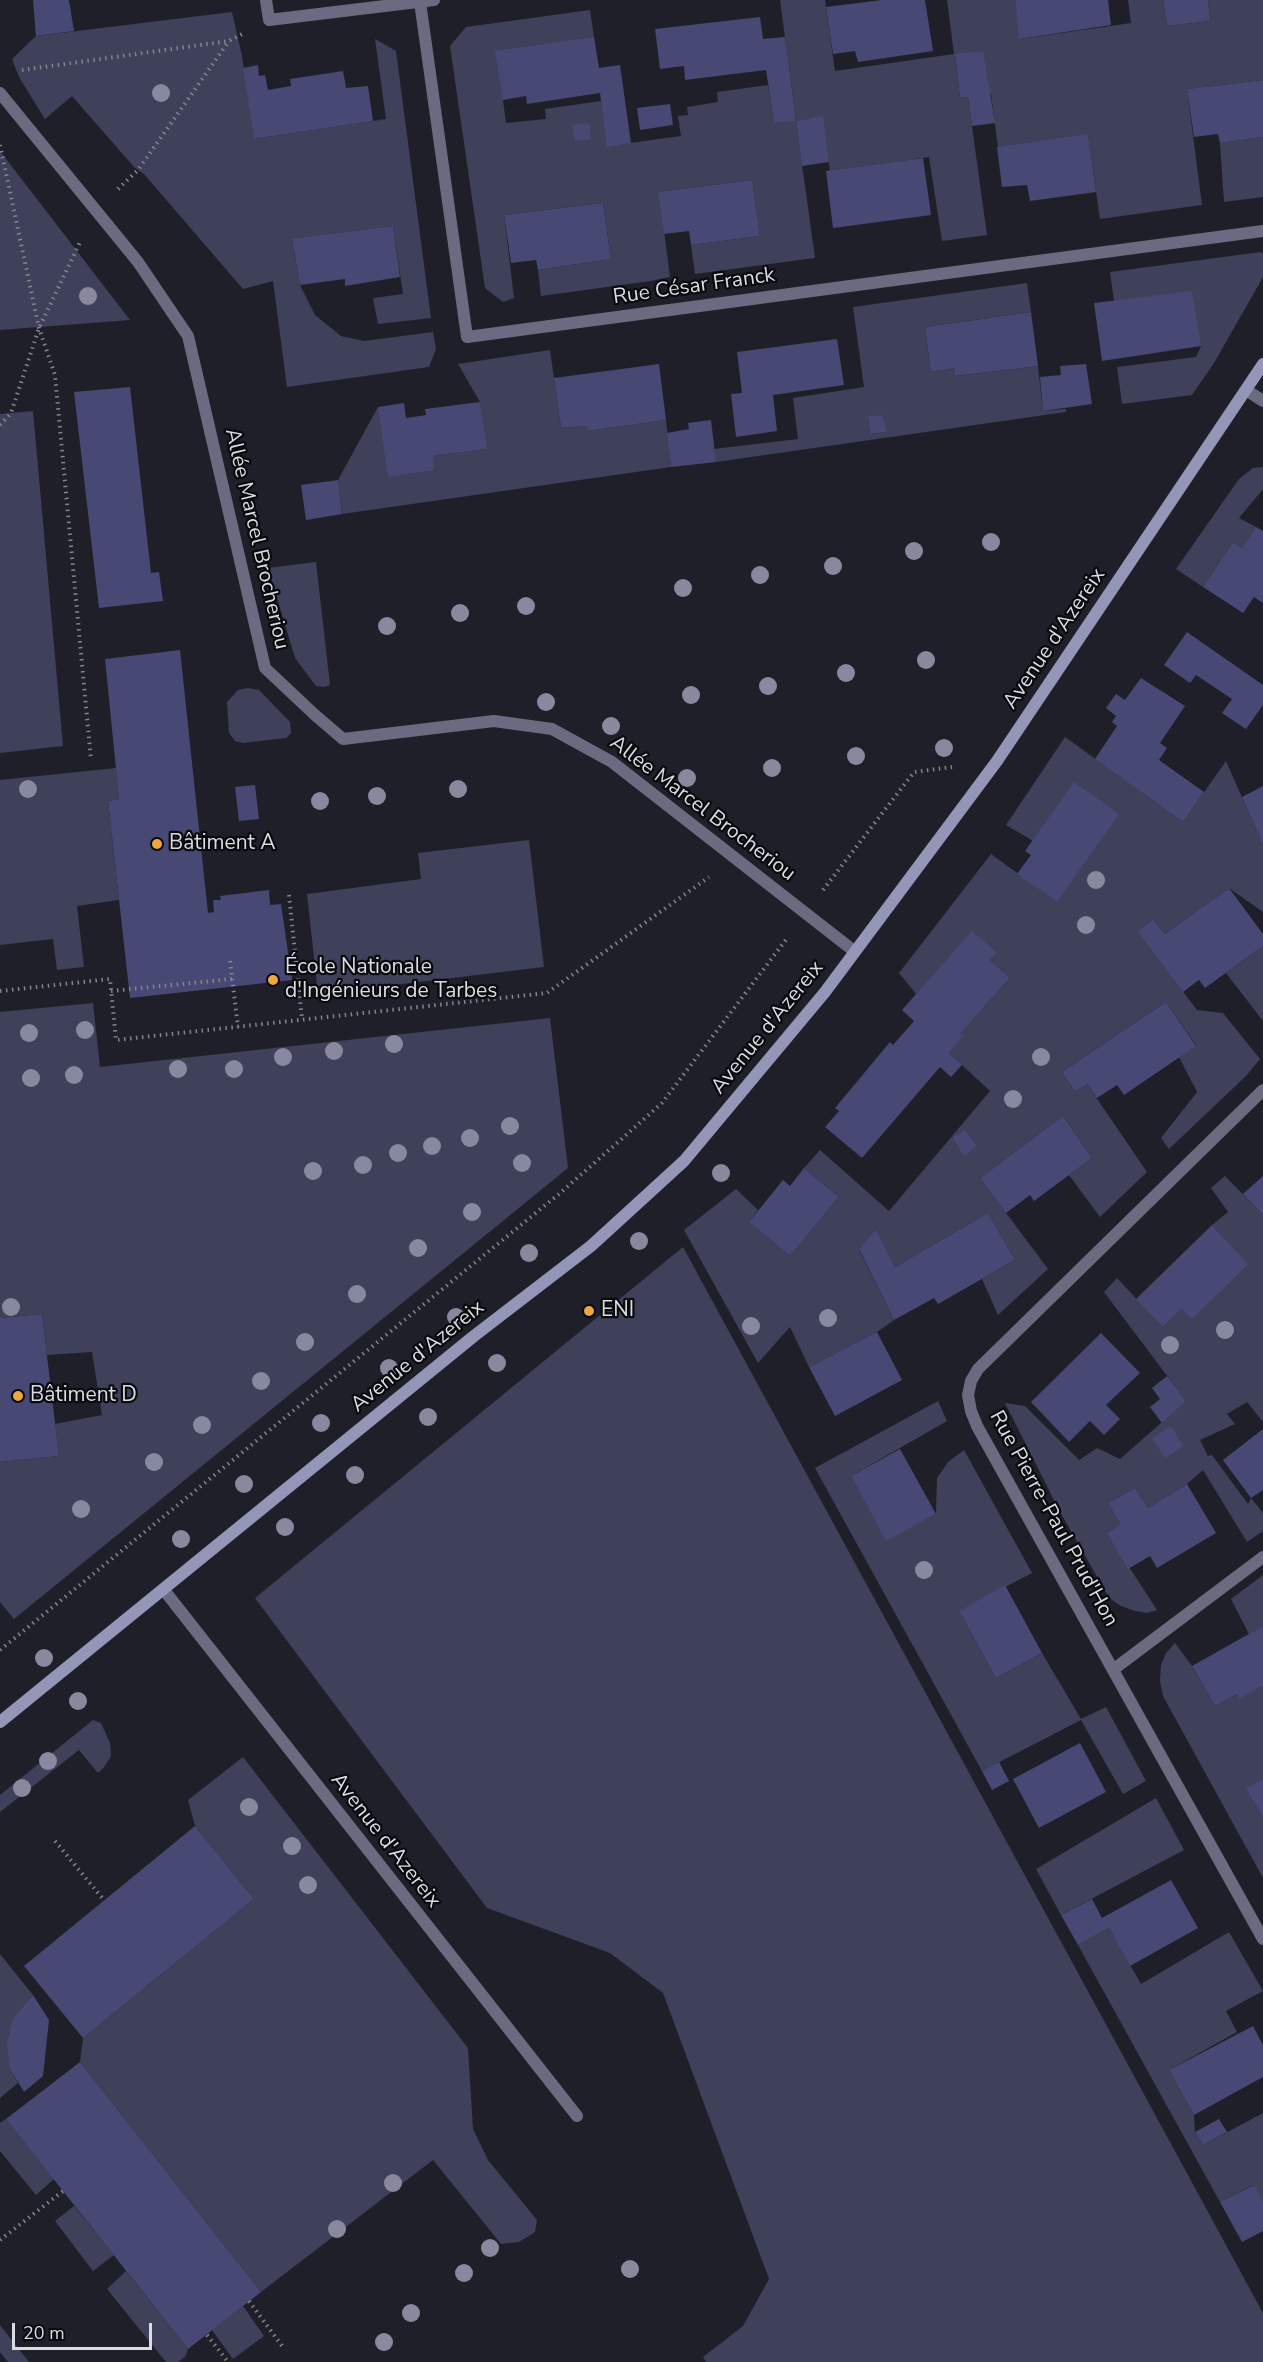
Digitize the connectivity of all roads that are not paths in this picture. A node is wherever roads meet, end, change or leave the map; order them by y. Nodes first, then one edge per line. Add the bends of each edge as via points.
1 (266, 0) edge
2 (434, 0) edge
3 (420, 2) junction
4 (0, 93) edge
5 (1263, 231) edge
6 (1263, 364) edge
7 (1246, 390) junction
8 (1263, 401) edge
9 (854, 951) junction
10 (1263, 1090) edge
11 (1263, 1557) edge
12 (164, 1590) junction
13 (1114, 1669) junction
14 (0, 1722) edge
15 (1263, 1939) edge
16 (577, 2116) dead end

1 - 3 street via 269,20
2 - 3 street
3 - 5 street, Rue César Franck via 467,338
4 - 9 street, Allée Marcel Brocheriou via 138,262 188,336 265,668 343,739 494,721 552,729 612,762
6 - 7 main road, Avenue d'Azereix
7 - 8 street
7 - 9 main road, Avenue d'Azereix via 997,761
9 - 12 main road, Avenue d'Azereix via 825,992 684,1161 591,1246 465,1343
10 - 13 street, Rue Pierre-Paul Prud'Hon via 978,1368 971,1381 968,1395 977,1426
11 - 13 street
12 - 14 main road, Avenue d'Azereix
12 - 16 street, Avenue d'Azereix
13 - 15 street, Rue Pierre-Paul Prud'Hon

